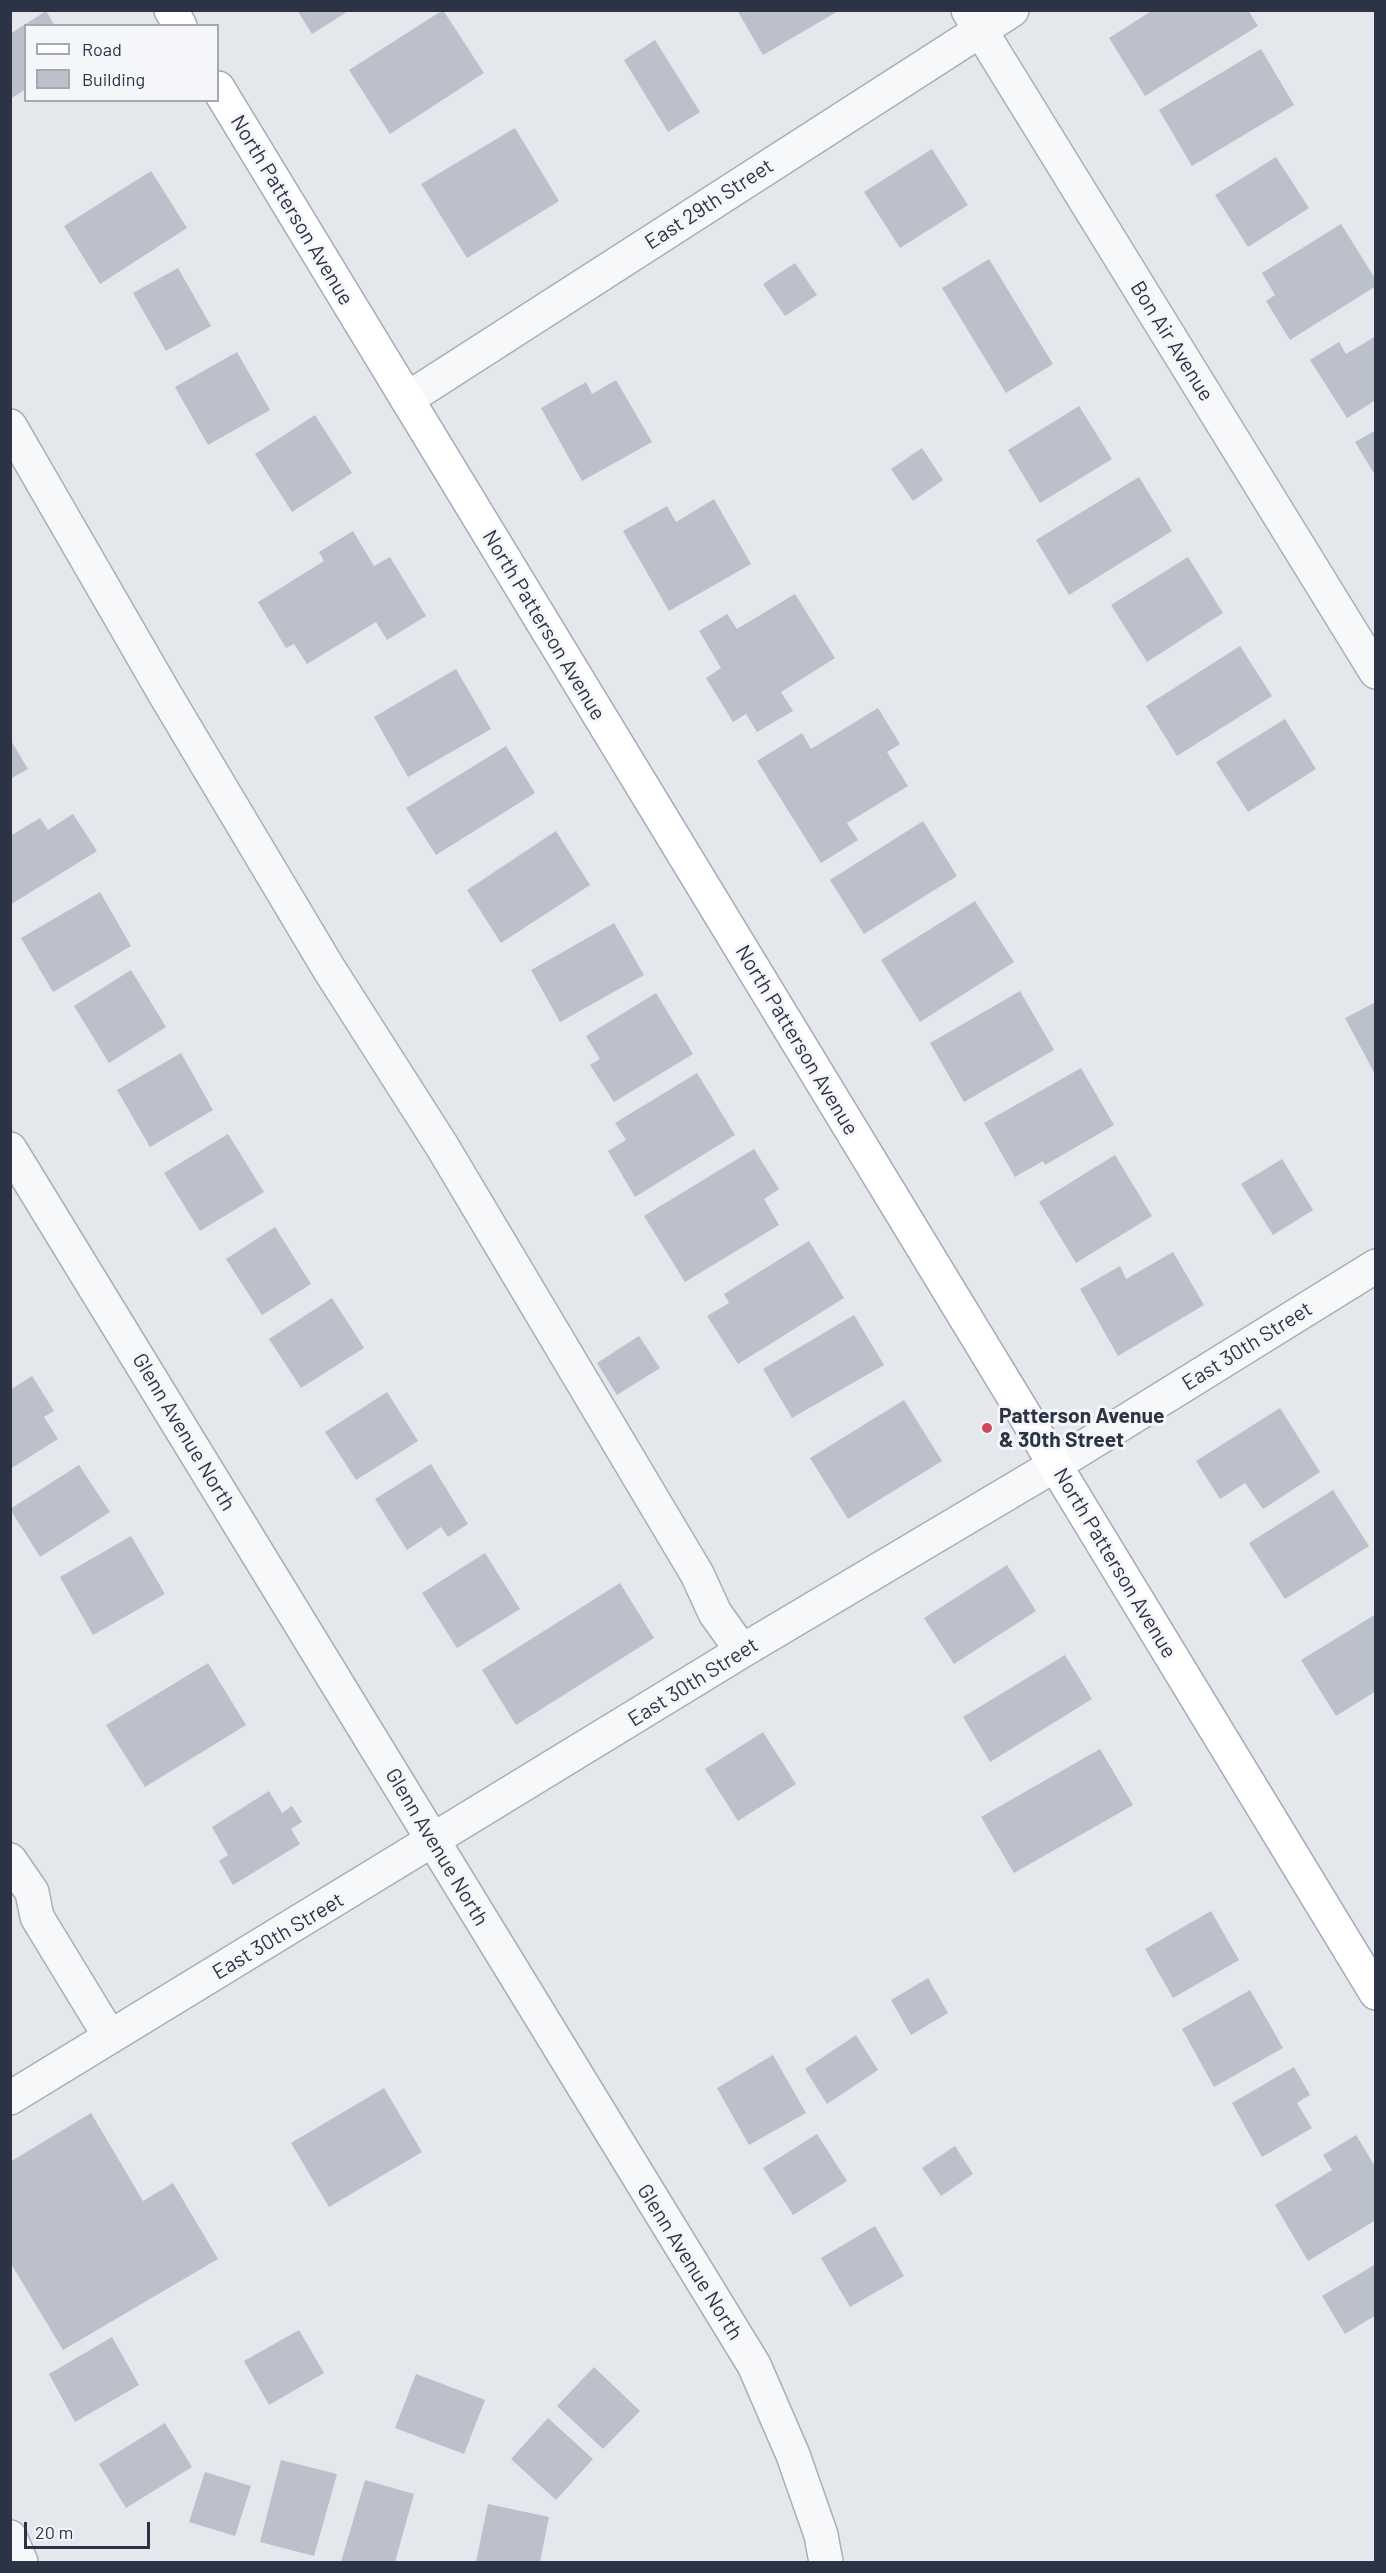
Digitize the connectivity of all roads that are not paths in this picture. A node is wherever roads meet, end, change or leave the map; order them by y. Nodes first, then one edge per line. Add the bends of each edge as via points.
1 (171, 10) edge
2 (1012, 10) edge
3 (974, 20) edge
4 (179, 24) edge
5 (219, 89) edge
6 (406, 399) junction
7 (10, 426) edge
8 (1376, 672) edge
9 (10, 1149) edge
10 (1376, 1266) edge
11 (1055, 1465) junction
12 (742, 1651) junction
13 (434, 1841) junction
14 (10, 1860) edge
15 (1376, 1993) edge
16 (110, 2037) junction
17 (10, 2098) edge
18 (10, 2537) edge
19 (21, 2562) edge
20 (826, 2562) edge

1 - 4 main road
2 - 3 street, East 29th Street
3 - 6 street, East 29th Street
3 - 8 street, Bon Air Avenue
5 - 6 main road, North Patterson Avenue
6 - 11 main road, North Patterson Avenue
7 - 12 street via 178,717 329,969 448,1156
9 - 13 street, Glenn Avenue North
10 - 11 street, East 30th Street
11 - 12 street, East 30th Street
11 - 15 main road, North Patterson Avenue
12 - 13 street, East 30th Street
13 - 16 street, East 30th Street
13 - 20 street, Glenn Avenue North via 754,2365 793,2455 821,2535
14 - 16 street via 32,1892 37,1917
16 - 17 street, East 30th Street
18 - 19 street

